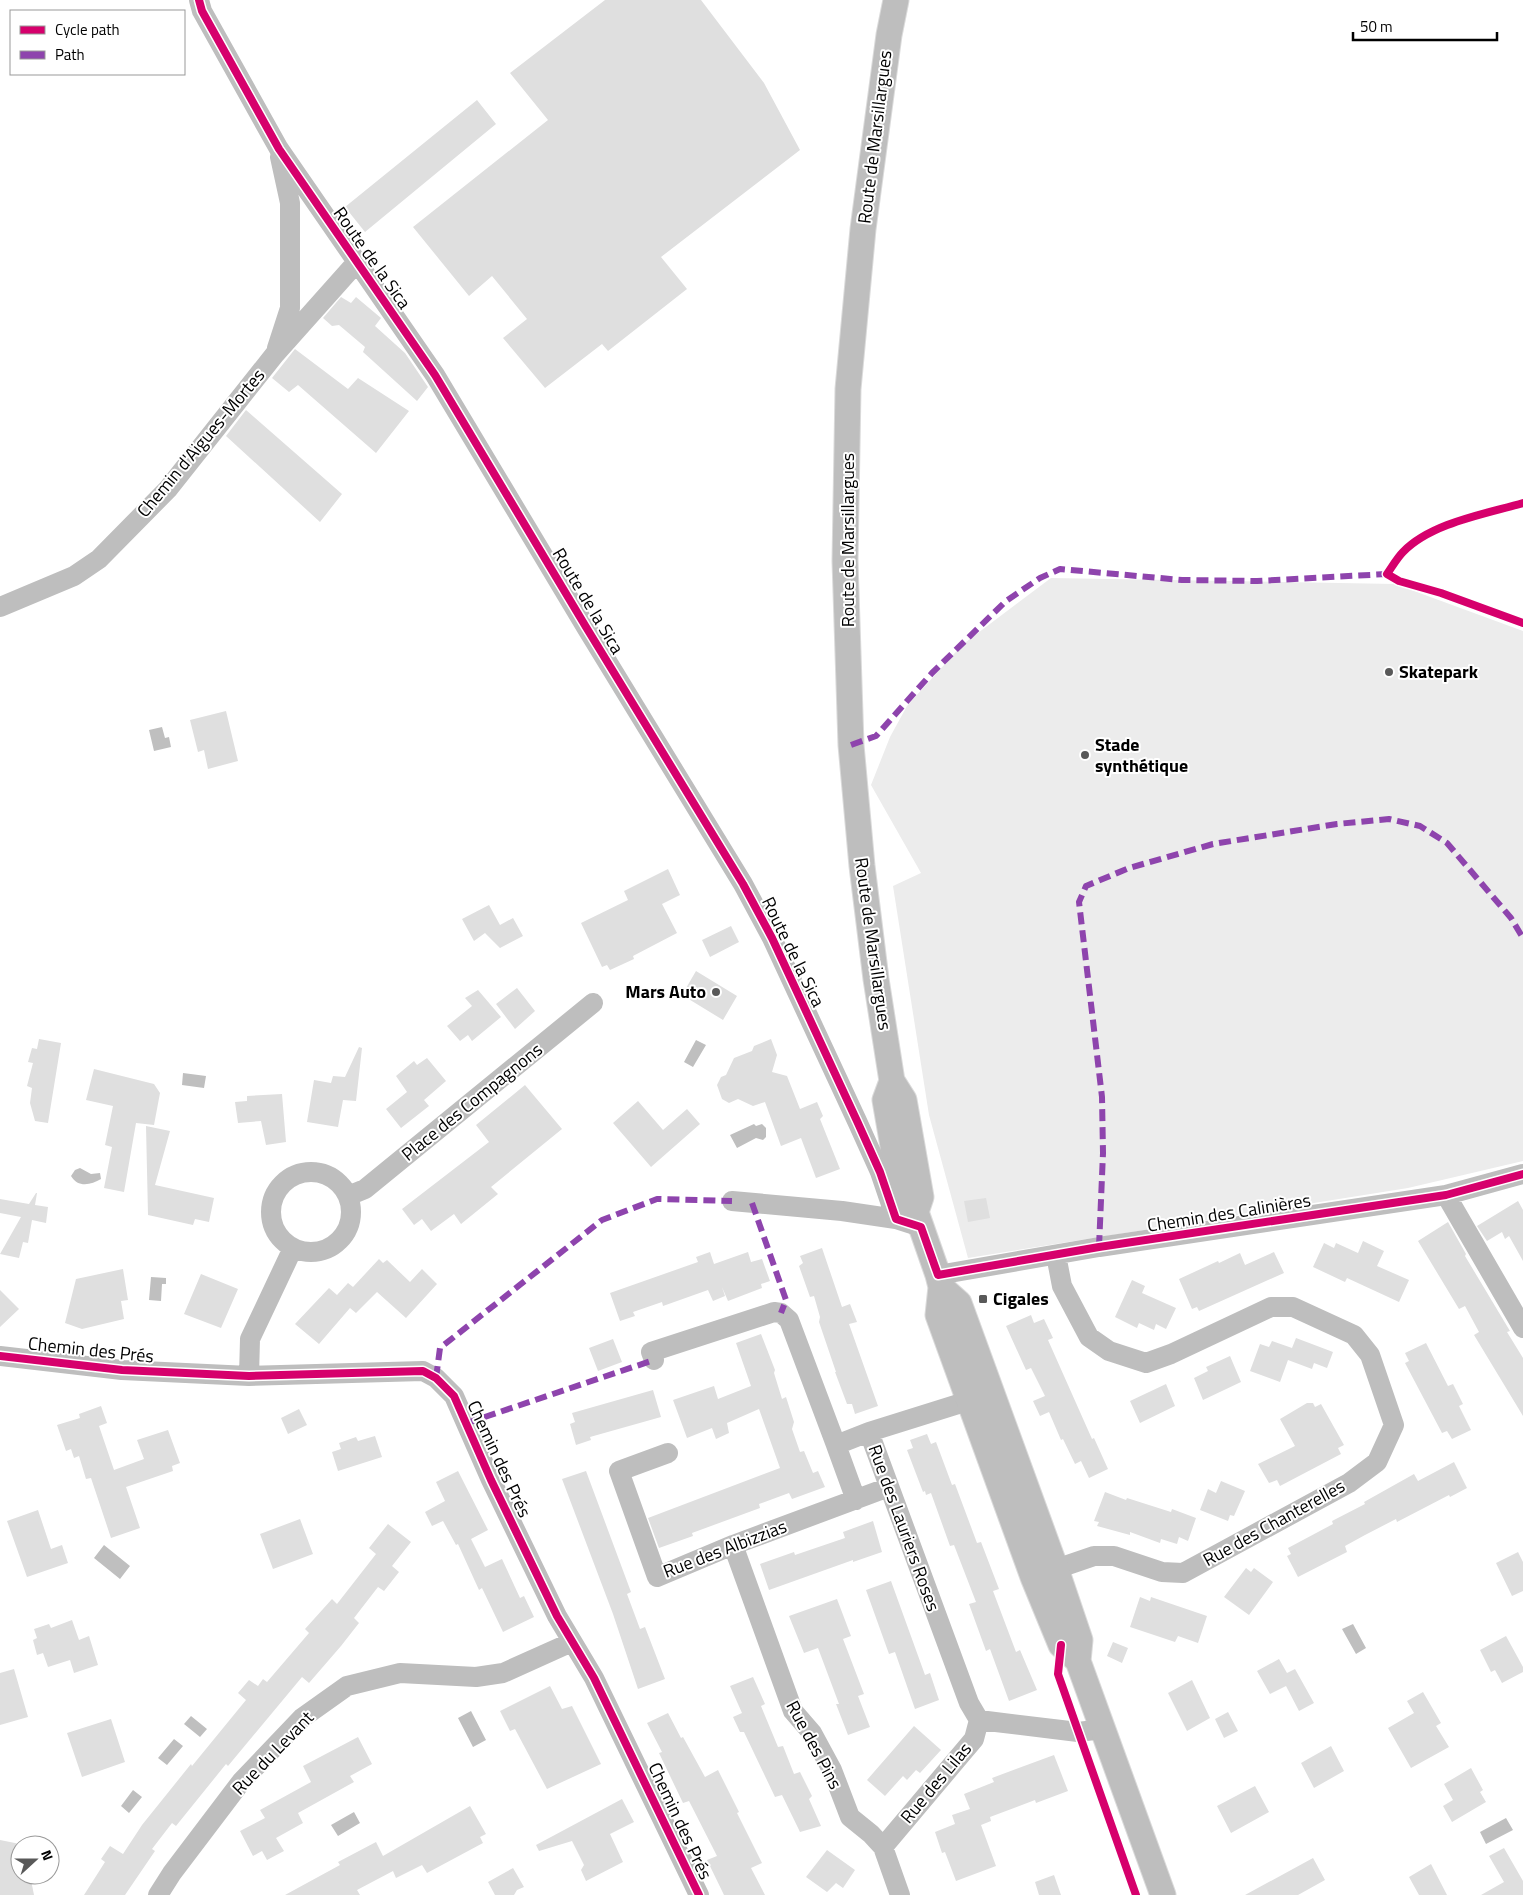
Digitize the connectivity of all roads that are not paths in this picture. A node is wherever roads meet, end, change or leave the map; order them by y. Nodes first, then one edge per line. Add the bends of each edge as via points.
1 (199, 0) edge
2 (896, 0) edge
3 (279, 149) junction
4 (357, 262) junction
5 (275, 354) junction
6 (0, 607) edge
7 (593, 1002) dead end
8 (1523, 1174) edge
9 (1446, 1195) junction
10 (348, 1196) junction
11 (732, 1202) dead end
12 (911, 1219) junction
13 (293, 1248) junction
14 (1056, 1255) junction
15 (940, 1281) junction
16 (1523, 1328) edge
17 (0, 1356) edge
18 (654, 1360) dead end
19 (249, 1376) junction
20 (994, 1397) junction
21 (968, 1401) junction
22 (869, 1432) junction
23 (836, 1445) junction
24 (668, 1453) dead end
25 (889, 1487) junction
26 (856, 1500) junction
27 (733, 1545) junction
28 (1045, 1573) junction
29 (572, 1642) junction
30 (979, 1720) junction
31 (1103, 1729) junction
32 (883, 1847) junction
33 (158, 1895) edge
34 (698, 1895) edge
35 (900, 1895) edge
36 (1163, 1895) edge

1 - 3 street, Route de la Sica
2 - 12 main road, Route de Marsillargues via 863,229 848,389 845,561 851,746 862,866 892,1080 885,1100 902,1198
3 - 4 street, Route de la Sica
3 - 5 street, Chemin d'Aigues-Mortes via 290,203 290,308
4 - 5 street, Chemin d'Aigues-Mortes
4 - 12 street, Route de la Sica via 436,375 743,884 772,938 880,1172
5 - 6 street, Chemin d'Aigues-Mortes via 168,489 99,559 74,576
7 - 10 street, Place des Compagnons via 365,1189
8 - 9 street, Chemin des Calinières
9 - 14 street, Chemin des Calinières
9 - 16 street
10 - 13 street via 352,1210 344,1236 333,1246 320,1251 306,1252
10 - 13 street via 340,1184 314,1172 300,1173 287,1180 272,1203 272,1218 276,1231
11 - 12 street
12 - 15 main road, Route de Marsillargues
13 - 19 street via 250,1339
14 - 15 street, Chemin des Calinières
14 - 28 street, Rue des Chanterelles via 1062,1286 1089,1337 1108,1351 1146,1363 1271,1307 1293,1307 1354,1335 1370,1355 1394,1425 1378,1462 1348,1483 1183,1573 1162,1572 1114,1556 1094,1556
15 - 20 main road via 959,1303
15 - 21 main road via 938,1315
17 - 19 street, Chemin des Prés via 122,1370
18 - 23 street via 651,1352 774,1312 781,1313 789,1320
19 - 29 street, Chemin des Prés via 423,1371 436,1378 454,1396 491,1480
20 - 21 main road
20 - 28 main road
21 - 22 street, Rue des Lauriers Roses
21 - 28 main road
22 - 23 street
22 - 25 street, Rue des Lauriers Roses
23 - 26 street
24 - 27 street, Rue des Albizzias via 619,1471 657,1577
25 - 26 street, Rue des Albizzias
25 - 30 street, Rue des Lauriers Roses via 968,1703
26 - 27 street, Rue des Albizzias
27 - 32 street, Rue des Pins via 793,1711 812,1733 832,1770 850,1817
28 - 31 main road via 1080,1640 1078,1661
29 - 33 street, Rue du Levant via 503,1673 476,1677 400,1673 347,1686 302,1718 241,1782
29 - 34 street, Chemin des Prés via 594,1678
30 - 31 street via 1078,1732
30 - 32 street, Rue des Lilas via 974,1739
31 - 36 main road
32 - 35 street

